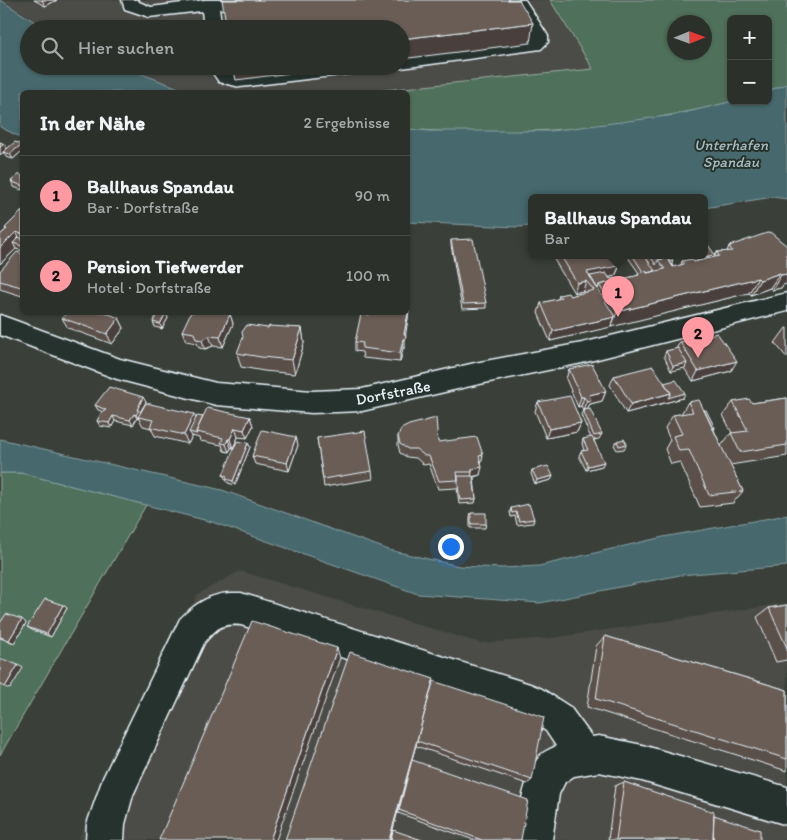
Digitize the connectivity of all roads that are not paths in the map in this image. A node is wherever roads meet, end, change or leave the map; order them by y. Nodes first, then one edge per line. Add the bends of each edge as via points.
1 (130, 0) edge
2 (250, 0) edge
3 (517, 0) edge
4 (210, 4) junction
5 (212, 20) edge
6 (410, 61) edge
7 (222, 75) edge
8 (290, 75) edge
9 (787, 302) edge
10 (0, 325) edge
11 (584, 757) junction
12 (787, 806) edge
13 (105, 840) edge
14 (533, 840) edge

1 - 4 street via 131,5 149,12
2 - 4 street
3 - 6 street via 540,36 535,45
4 - 5 street
7 - 8 street via 240,81
9 - 10 street, Dorfstraße via 582,353 362,400 312,402 216,394 117,368
11 - 12 street via 598,754 642,763
11 - 13 street via 558,719 530,700 242,609 226,607 209,613 192,631 116,791 106,824
11 - 14 street via 568,759 552,769 541,793

